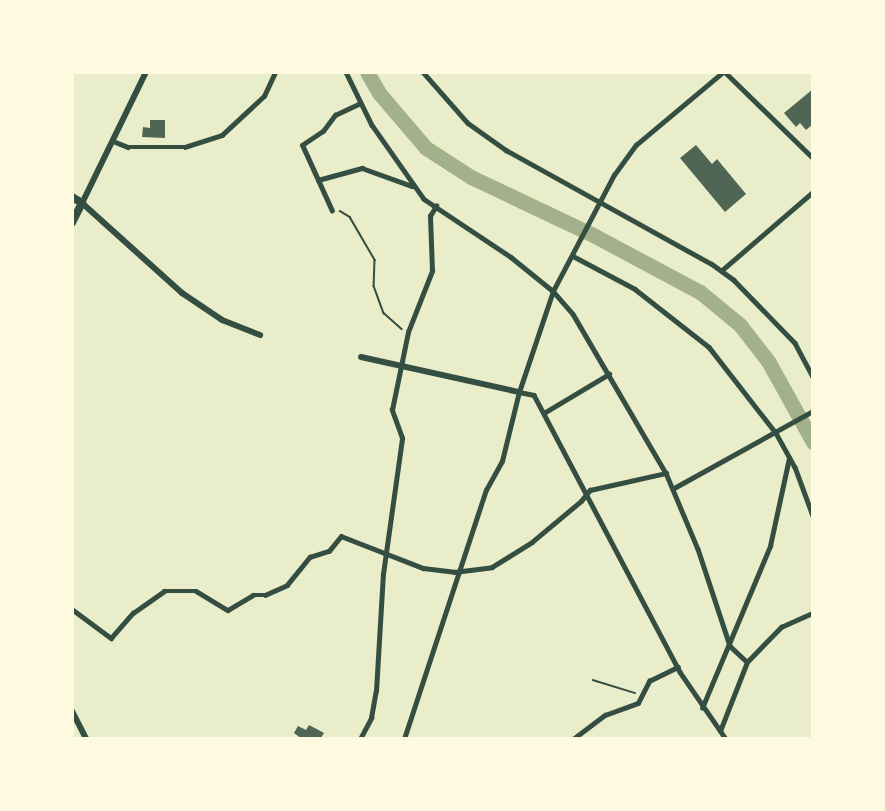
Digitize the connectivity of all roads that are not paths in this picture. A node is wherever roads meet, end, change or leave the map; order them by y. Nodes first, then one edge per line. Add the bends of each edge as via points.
1 (146, 72) edge
2 (275, 72) edge
3 (346, 72) edge
4 (423, 72) edge
5 (722, 73) edge
6 (359, 104) junction
7 (113, 141) junction
8 (813, 158) edge
9 (318, 180) junction
10 (412, 186) junction
11 (813, 192) edge
12 (72, 197) edge
13 (82, 203) junction
14 (600, 203) junction
15 (436, 206) junction
16 (332, 211) road end
17 (72, 223) edge
18 (573, 256) junction
19 (721, 271) junction
20 (553, 291) junction
21 (260, 335) dead end
22 (362, 357) dead end
23 (399, 367) junction
24 (609, 374) junction
25 (813, 376) edge
26 (519, 392) junction
27 (813, 411) edge
28 (544, 413) junction
29 (776, 433) junction
30 (789, 458) junction
31 (666, 473) junction
32 (674, 488) junction
33 (586, 496) junction
34 (813, 516) edge
35 (386, 554) junction
36 (459, 571) junction
37 (72, 609) edge
38 (813, 613) edge
39 (730, 646) junction
40 (747, 662) junction
41 (678, 667) junction
42 (702, 708) junction
43 (72, 711) edge
44 (720, 731) junction
45 (86, 739) edge
46 (360, 739) edge
47 (404, 739) edge
48 (573, 739) edge
49 (726, 739) edge

1 - 7 street
2 - 7 street via 264,96 222,135 185,147 128,147
3 - 6 street
4 - 14 street via 468,123 523,161
5 - 8 street
5 - 14 street via 636,145
6 - 9 street via 335,115 323,131 302,145
6 - 10 street
7 - 13 street
9 - 10 street via 362,168
9 - 16 street
10 - 15 street
11 - 19 street
12 - 13 highway
13 - 17 highway
13 - 21 street via 182,293 222,320
14 - 18 street
14 - 19 street
15 - 20 street
15 - 23 street via 430,216 432,271
18 - 20 street
18 - 29 street via 635,290 692,330
19 - 25 street via 779,324
20 - 24 street via 573,314
20 - 26 street
22 - 23 street
23 - 26 street
23 - 35 street via 392,410 402,438
24 - 28 street
24 - 31 street
26 - 28 street via 534,395
26 - 36 street via 502,461 486,490
27 - 29 street
28 - 33 street
29 - 30 street
29 - 32 street
30 - 34 street
30 - 39 street via 770,546
31 - 32 street
31 - 33 street via 590,490
32 - 39 street
33 - 36 street via 532,542 492,567
33 - 41 street
35 - 36 street via 423,568
35 - 37 street via 341,536 329,551 310,557 287,585 265,595 253,595 228,610 196,591 164,591 141,606 111,638
35 - 46 street via 376,692 371,718
36 - 47 street
38 - 40 street via 781,627
39 - 40 street
39 - 42 street
40 - 44 street
41 - 42 street
41 - 48 street via 649,681 638,703 605,715
42 - 44 street
43 - 45 street
44 - 49 street

